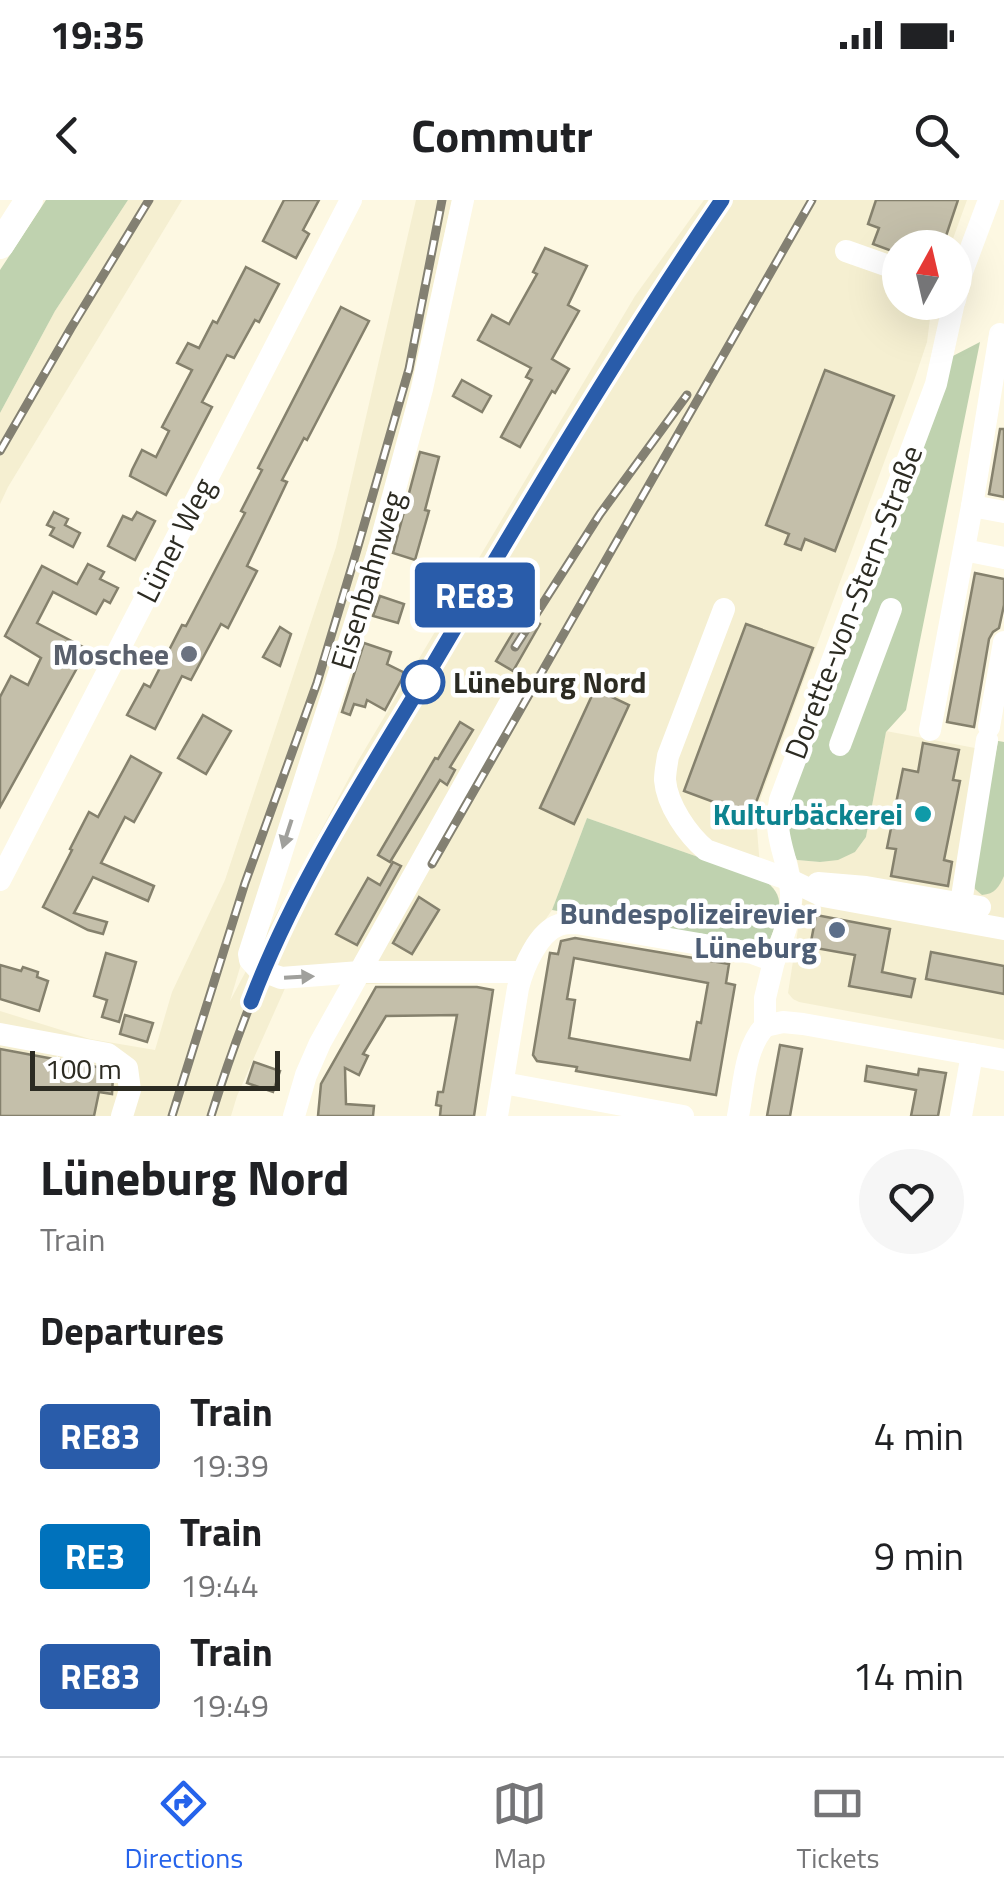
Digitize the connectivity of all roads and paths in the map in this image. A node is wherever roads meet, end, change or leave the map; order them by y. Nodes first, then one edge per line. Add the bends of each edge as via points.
1 (29, 200) edge
2 (463, 200) edge
3 (989, 200) edge
4 (347, 207) edge
5 (0, 245) edge
6 (972, 249) edge
7 (846, 251) dead end
8 (882, 264) edge
9 (950, 320) edge
10 (1000, 334) dead end
11 (972, 506) junction
12 (1004, 512) edge
13 (964, 550) junction
14 (1004, 558) edge
15 (724, 609) dead end
16 (891, 609) dead end
17 (838, 642) junction
18 (1004, 642) edge
19 (874, 654) junction
20 (520, 685) dead end
21 (930, 730) dead end
22 (840, 745) dead end
23 (0, 880) edge
24 (790, 880) junction
25 (1004, 929) edge
26 (774, 961) junction
27 (360, 972) junction
28 (522, 972) junction
29 (765, 1026) junction
30 (0, 1034) edge
31 (972, 1054) junction
32 (1004, 1060) edge
33 (502, 1083) junction
34 (122, 1116) edge
35 (294, 1116) edge
36 (497, 1116) edge
37 (683, 1116) edge
38 (738, 1116) edge
39 (962, 1116) edge

1 - 5 main road
2 -> 27 street, Eisenbahnweg via 378,552 248,954 258,970 281,978
3 - 6 street, Dorette-von-Stern-Straße
4 - 23 street, Lüner Weg
7 - 8 street
9 - 17 street, Dorette-von-Stern-Straße via 936,384
10 - 11 street
11 - 12 street
11 - 13 street
13 - 14 street
13 - 21 street
15 - 24 street via 668,756 665,781 672,804 706,850
16 - 19 street
17 - 19 street
17 - 24 street, Dorette-von-Stern-Straße via 776,815
18 - 24 street via 971,905
19 - 22 street
20 - 27 street
24 - 25 street via 823,896
24 - 26 street, Dorette-von-Stern-Straße via 790,913
26 - 28 street via 576,922 546,933
26 - 29 street, Dorette-von-Stern-Straße
27 - 28 street
27 - 35 street via 320,1043
28 - 33 street
29 - 31 street via 803,1024
29 - 38 street, Dorette-von-Stern-Straße via 751,1048
30 - 34 street via 108,1054 127,1068 130,1090
31 - 32 street
31 - 39 street
33 - 36 street
33 - 37 street

